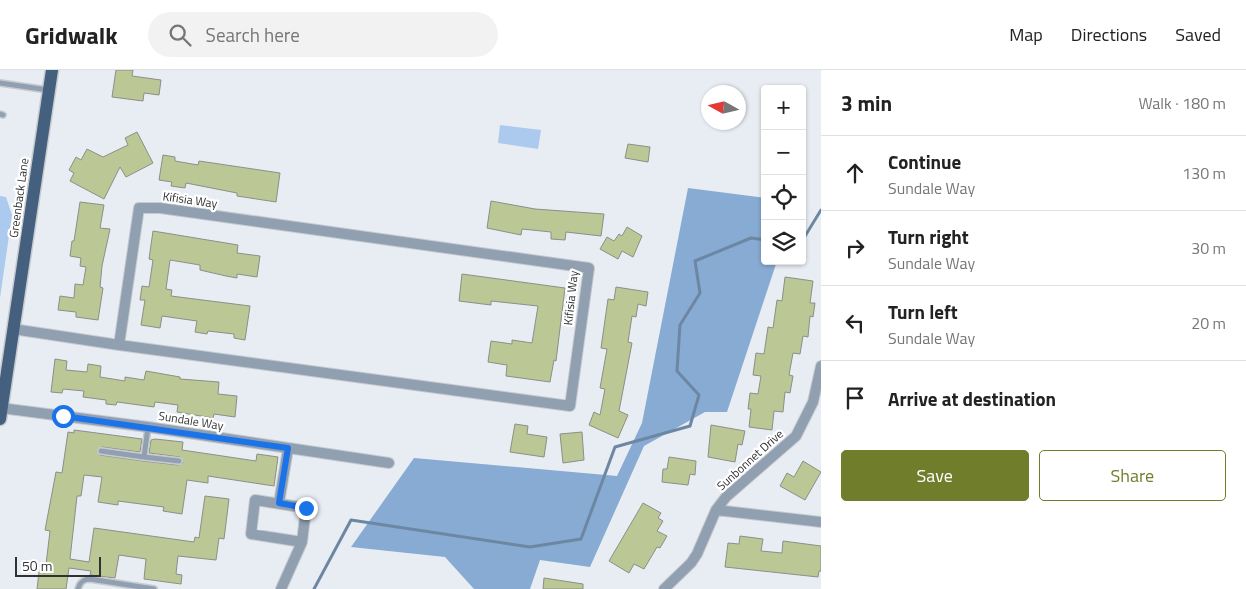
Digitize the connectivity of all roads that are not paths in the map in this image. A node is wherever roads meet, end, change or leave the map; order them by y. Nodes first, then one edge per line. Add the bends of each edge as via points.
1 (52, 70) edge
2 (0, 83) edge
3 (49, 90) junction
4 (13, 329) junction
5 (119, 345) junction
6 (821, 366) edge
7 (1, 413) edge
8 (148, 427) junction
9 (288, 448) junction
10 (101, 451) dead end
11 (144, 457) junction
12 (179, 462) dead end
13 (389, 463) dead end
14 (279, 503) junction
15 (716, 510) junction
16 (821, 522) edge
17 (302, 542) junction
18 (78, 589) edge
19 (154, 589) edge
20 (281, 589) edge
21 (664, 589) edge

1 - 3 main road, Greenback Lane
2 - 3 lane
3 - 4 main road, Greenback Lane
4 - 5 street, Kifisia Way
4 - 7 main road, Greenback Lane
5 - 5 street, Kifisia Way via 570,406 589,268 160,208 139,208
6 - 15 street, Sunbonnet Drive via 812,402 796,436 726,497
7 - 8 street, Sundale Way
8 - 9 street, Sundale Way
8 - 11 lane
9 - 13 street, Sundale Way
9 - 14 street
10 - 11 lane
11 - 12 lane
14 - 17 street via 306,508
14 - 17 street via 255,500 251,534
15 - 16 street
15 - 21 street, Sunbonnet Drive via 697,554
17 - 20 street
18 - 19 lane via 84,579 90,579

